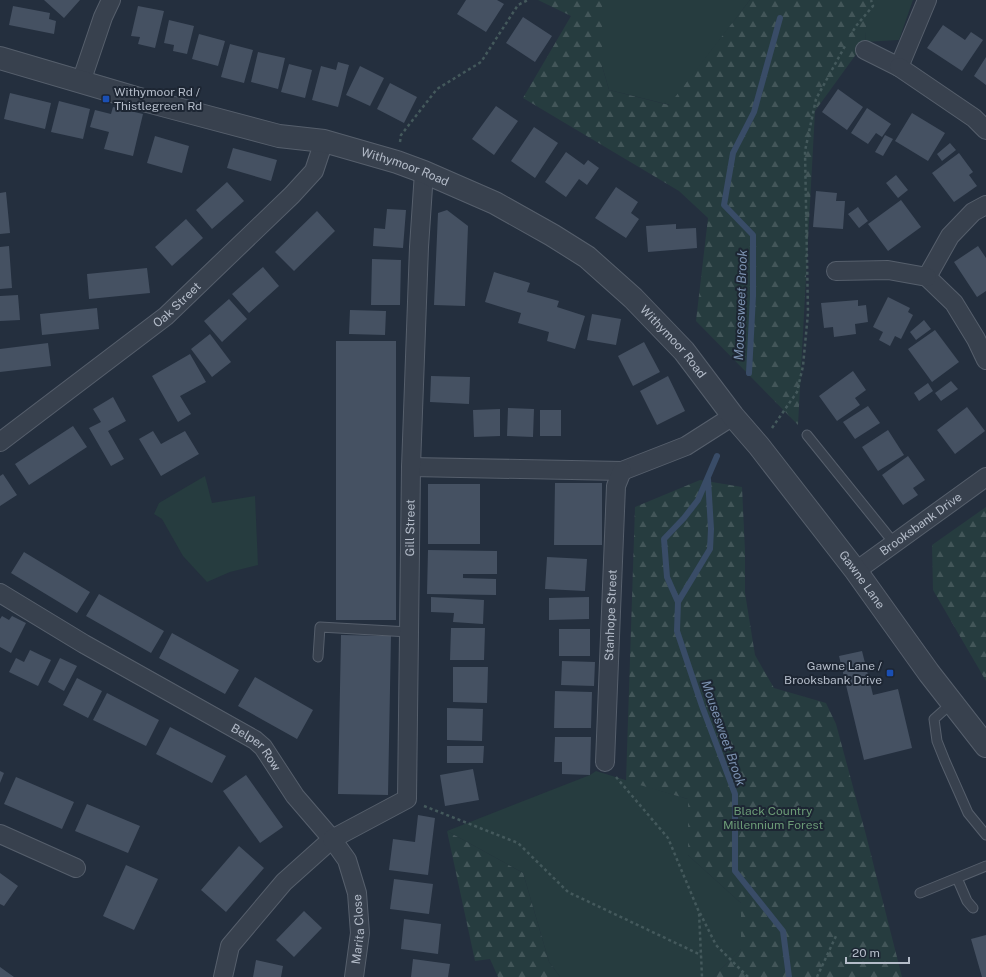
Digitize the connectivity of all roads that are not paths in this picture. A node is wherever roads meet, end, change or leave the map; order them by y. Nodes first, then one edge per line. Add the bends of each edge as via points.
1 (111, 0) edge
2 (927, 0) edge
3 (865, 50) dead end
4 (0, 58) edge
5 (899, 67) junction
6 (81, 82) junction
7 (986, 130) edge
8 (324, 141) junction
9 (424, 172) junction
10 (986, 205) edge
11 (836, 271) dead end
12 (927, 277) junction
13 (986, 360) edge
14 (733, 416) junction
15 (807, 435) dead end
16 (0, 442) edge
17 (412, 467) junction
18 (622, 471) junction
19 (986, 476) edge
20 (894, 543) junction
21 (856, 571) junction
22 (0, 593) edge
23 (409, 632) junction
24 (318, 657) dead end
25 (952, 703) junction
26 (986, 746) edge
27 (605, 762) road end
28 (0, 834) edge
29 (986, 835) edge
30 (332, 840) junction
31 (986, 866) edge
32 (76, 868) dead end
33 (957, 878) junction
34 (920, 893) dead end
35 (973, 908) dead end
36 (223, 977) edge
37 (354, 977) edge

1 - 6 street
2 - 5 street
3 - 5 street
4 - 6 street, Withymoor Road
5 - 7 street via 974,118
6 - 8 street, Withymoor Road via 279,136
8 - 9 street, Withymoor Road
8 - 16 street, Oak Street via 314,171 166,316
9 - 14 street, Withymoor Road via 495,203 587,257 633,298 684,351
9 - 17 street, Gill Street
10 - 12 street via 973,212 950,236
11 - 12 street via 888,270
12 - 13 street via 954,303
14 - 18 street via 686,446
14 - 21 street, Gawne Lane
15 - 20 lane
17 - 18 street
17 - 23 street, Gill Street
18 - 27 street, Stanhope Street via 616,486
19 - 20 street, Brooksbank Drive
20 - 21 street, Brooksbank Drive
21 - 25 street, Gawne Lane
22 - 30 street, Belper Row via 84,644 255,740 263,747 295,796
23 - 24 lane via 320,627
23 - 30 street, Gill Street via 407,799
25 - 26 street, Gawne Lane
25 - 29 lane via 934,719 937,742 968,813
28 - 32 street
30 - 36 street via 284,882 230,946
30 - 37 street, Marita Close via 347,860 357,893 360,933
31 - 33 lane
33 - 34 lane
33 - 35 lane

